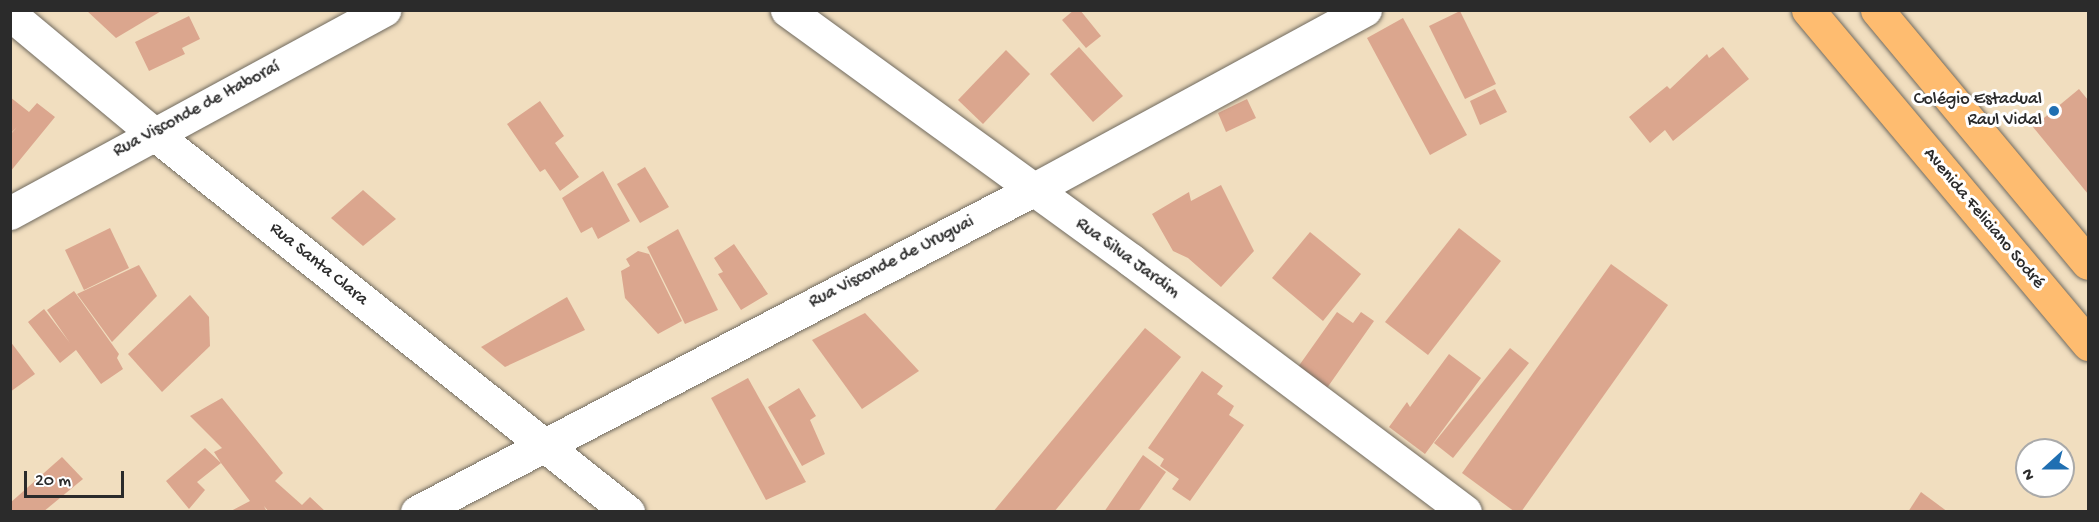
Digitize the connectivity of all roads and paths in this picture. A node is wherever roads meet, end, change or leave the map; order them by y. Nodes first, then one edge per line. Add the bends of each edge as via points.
1 (384, 10) edge
2 (787, 10) edge
3 (1365, 10) edge
4 (1808, 10) edge
5 (1877, 10) edge
6 (10, 14) edge
7 (153, 133) junction
8 (1031, 191) junction
9 (10, 213) edge
10 (2088, 263) edge
11 (2088, 344) edge
12 (542, 444) junction
13 (417, 512) edge
14 (628, 512) edge
15 (1465, 512) edge

1 - 7 street, Rua Visconde de Itaboraí
2 - 8 street, Rua Silva Jardim
3 - 8 street, Rua Visconde de Uruguai
4 - 11 main road, Avenida Feliciano Sodré
5 - 10 main road
6 - 7 street, Rua Santa Clara
7 - 9 street, Rua Visconde de Itaboraí
7 - 12 street, Rua Santa Clara
8 - 12 street, Rua Visconde de Uruguai
8 - 15 street, Rua Silva Jardim via 1131,260
12 - 13 street, Rua Visconde de Uruguai
12 - 14 street, Rua Santa Clara

